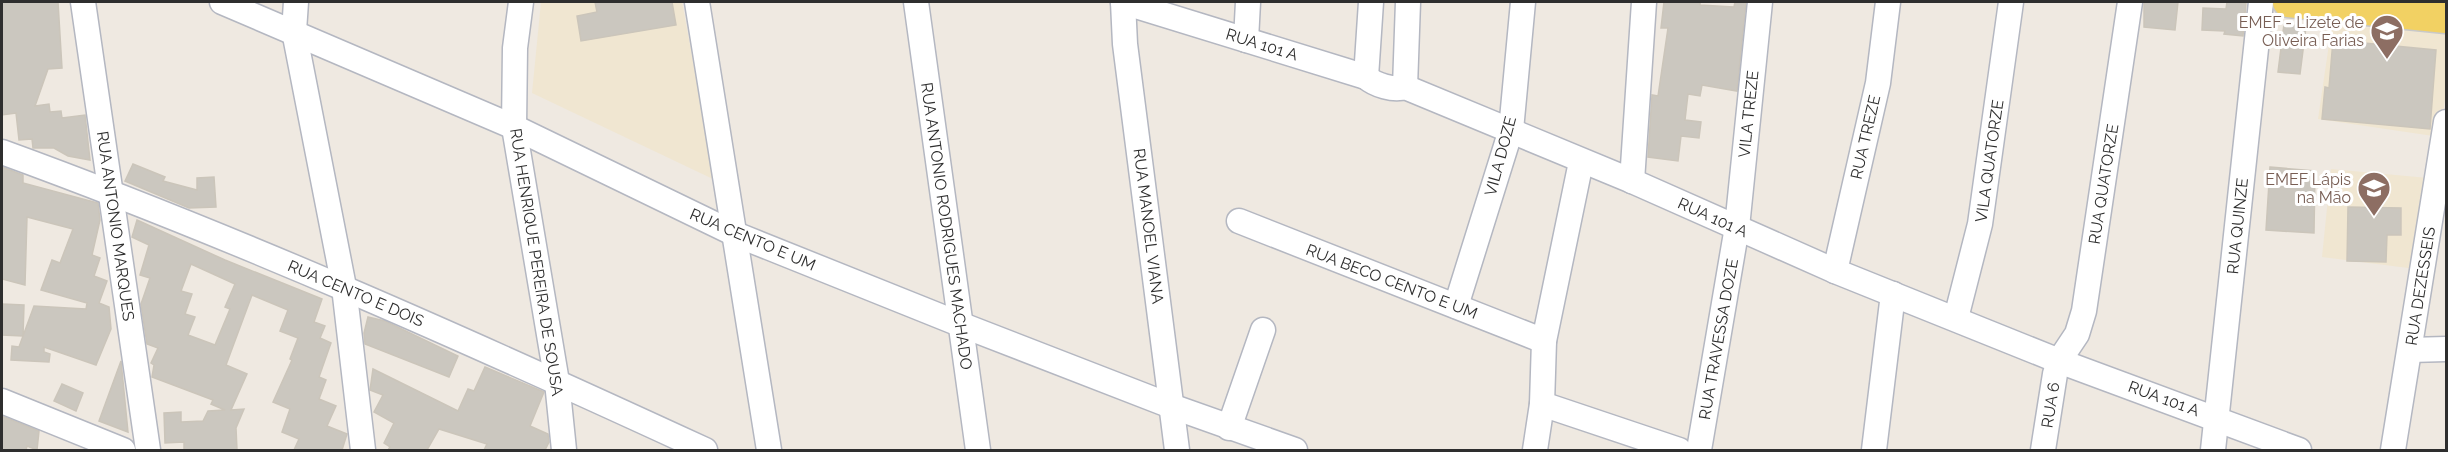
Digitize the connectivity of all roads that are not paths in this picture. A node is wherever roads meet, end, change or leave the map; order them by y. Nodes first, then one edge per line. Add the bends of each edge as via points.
1 (83, 2) edge
2 (222, 2) edge
3 (296, 2) edge
4 (521, 2) edge
5 (697, 2) edge
6 (916, 2) edge
7 (1123, 2) edge
8 (1248, 2) edge
9 (1371, 2) edge
10 (1408, 2) edge
11 (1523, 2) edge
12 (1644, 2) edge
13 (1760, 2) edge
14 (1888, 2) edge
15 (2012, 2) edge
16 (2130, 2) edge
17 (2261, 2) edge
18 (2288, 2) edge
19 (2364, 5) edge
20 (2446, 18) edge
21 (294, 31) junction
22 (1246, 40) junction
23 (1366, 77) junction
24 (1406, 87) junction
25 (2446, 122) edge
26 (514, 127) junction
27 (1511, 130) junction
28 (2, 152) edge
29 (1581, 162) junction
30 (1632, 181) junction
31 (111, 192) junction
32 (1239, 221) dead end
33 (1737, 227) junction
34 (735, 234) junction
35 (1835, 271) junction
36 (344, 287) junction
37 (1893, 294) junction
38 (1456, 306) junction
39 (1956, 318) junction
40 (962, 325) junction
41 (1263, 330) dead end
42 (1544, 341) junction
43 (2446, 349) edge
44 (2410, 350) junction
45 (2059, 361) junction
46 (557, 382) junction
47 (2, 401) edge
48 (1542, 404) junction
49 (1172, 406) junction
50 (2217, 418) junction
51 (1229, 428) junction
52 (123, 450) edge
53 (148, 450) edge
54 (363, 450) edge
55 (564, 450) edge
56 (705, 450) edge
57 (770, 450) edge
58 (978, 450) edge
59 (1177, 450) edge
60 (1295, 450) edge
61 (1535, 450) edge
62 (1679, 450) edge
63 (1699, 450) edge
64 (1874, 450) edge
65 (2043, 450) edge
66 (2213, 450) edge
67 (2300, 450) edge
68 (2393, 450) edge

1 - 31 street, RUA ANTONIO MARQUES
2 - 21 street, RUA CENTO E UM
3 - 21 street
4 - 26 street, RUA HENRIQUE PEREIRA DE SOUSA via 515,48
5 - 34 street
6 - 40 street, RUA ANTONIO RODRIGUES MACHADO
7 - 22 street, RUA 101 A
7 - 49 street, RUA MANOEL VIANA via 1125,45
8 - 22 street
9 - 23 street
10 - 24 street
11 - 27 street, VILA DOZE
12 - 30 street
13 - 33 street, VILA TREZE
14 - 35 street, RUA TREZE via 1878,83
15 - 39 street, VILA QUATORZE via 1980,224
16 - 45 street, RUA QUATORZE via 2084,311 2077,334
17 - 50 street, RUA QUINZE
18 - 19 main road
19 - 20 main road
21 - 26 street, RUA CENTO E UM
21 - 36 street
22 - 23 street, RUA 101 A
23 - 24 street, RUA 101 A via 1388,87
24 - 27 street, RUA 101 A
25 - 44 street, RUA DEZESSEIS
26 - 34 street, RUA CENTO E UM
26 - 46 street, RUA HENRIQUE PEREIRA DE SOUSA
27 - 29 street, RUA 101 A
27 - 38 street, VILA DOZE
28 - 31 street, RUA CENTO E DOIS
29 - 30 street, RUA 101 A
29 - 42 street
30 - 33 street, RUA 101 A
31 - 36 street, RUA CENTO E DOIS
31 - 53 street, RUA ANTONIO MARQUES
32 - 38 street, RUA BECO CENTO E UM
33 - 35 street, RUA 101 A
33 - 63 street, RUA TRAVESSA DOZE
34 - 40 street, RUA CENTO E UM
34 - 57 street
35 - 37 street, RUA 101 A
36 - 46 street, RUA CENTO E DOIS
36 - 54 street
37 - 39 street, RUA 101 A
37 - 64 street
38 - 42 street, RUA BECO CENTO E UM
39 - 45 street, RUA 101 A
40 - 49 street, RUA CENTO E UM
40 - 58 street, RUA ANTONIO RODRIGUES MACHADO
41 - 51 street
42 - 48 street
43 - 44 street
44 - 68 street, RUA DEZESSEIS
45 - 50 street, RUA 101 A
45 - 65 street, RUA 6
46 - 55 street, RUA HENRIQUE PEREIRA DE SOUSA
46 - 56 street, RUA CENTO E DOIS
47 - 52 street
48 - 61 street
48 - 62 street
49 - 51 street, RUA CENTO E UM
49 - 59 street, RUA MANOEL VIANA
50 - 66 street, RUA QUINZE
50 - 67 street, RUA 101 A
51 - 60 street, RUA CENTO E UM

